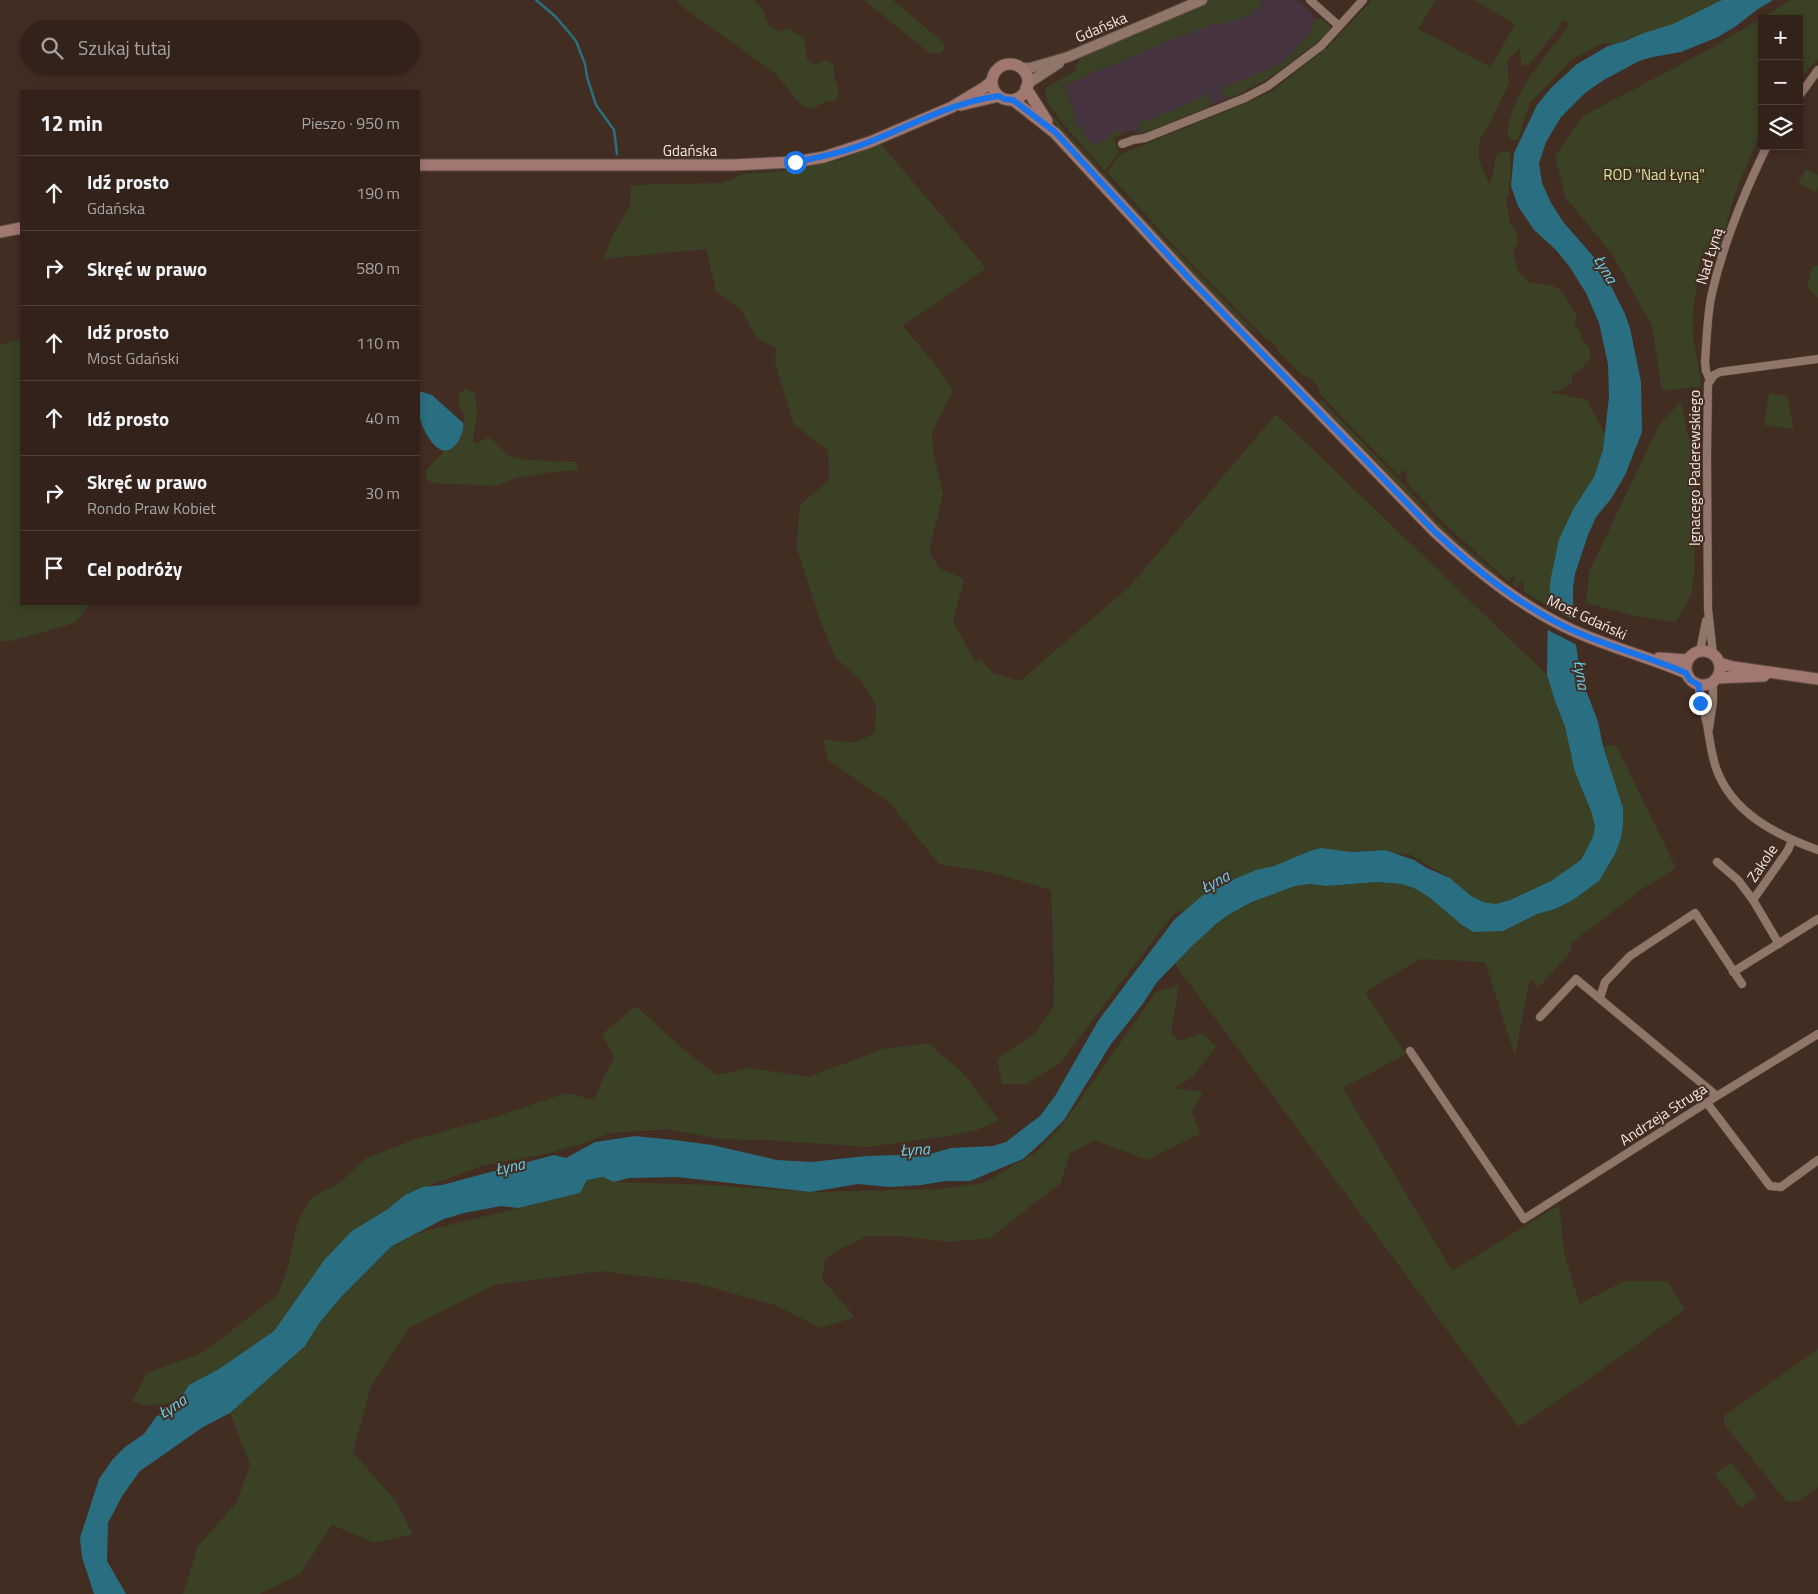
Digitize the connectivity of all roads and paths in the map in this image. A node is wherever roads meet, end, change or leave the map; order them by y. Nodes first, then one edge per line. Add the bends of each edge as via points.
1 (1202, 0) edge
2 (1310, 0) edge
3 (1363, 0) edge
4 (1340, 26) junction
5 (1068, 57) junction
6 (1020, 68) junction
7 (1818, 70) edge
8 (992, 81) junction
9 (1027, 86) junction
10 (1803, 90) edge
11 (999, 96) junction
12 (1013, 100) junction
13 (952, 107) junction
14 (1055, 132) junction
15 (1122, 144) dead end
16 (1765, 150) edge
17 (420, 164) edge
18 (20, 228) edge
19 (0, 232) edge
20 (1818, 359) edge
21 (1710, 380) junction
22 (1708, 609) junction
23 (1700, 651) junction
24 (1642, 657) junction
25 (1716, 659) junction
26 (1688, 660) junction
27 (1686, 673) junction
28 (1778, 674) junction
29 (1715, 680) junction
30 (1818, 680) edge
31 (1699, 685) junction
32 (1708, 730) junction
33 (1792, 840) junction
34 (1818, 850) edge
35 (1717, 862) dead end
36 (1753, 900) junction
37 (1818, 919) edge
38 (1779, 944) junction
39 (1733, 972) junction
40 (1742, 984) dead end
41 (1600, 998) junction
42 (1540, 1017) dead end
43 (1818, 1034) edge
44 (1410, 1051) dead end
45 (1717, 1096) junction
46 (1707, 1104) junction
47 (1818, 1160) edge

1 - 5 street, Gdańska
2 - 4 street
3 - 4 street
4 - 15 street via 1308,56 1260,90 1145,138
5 - 6 street, Gdańska
5 - 9 street, Gdańska
6 - 8 main road via 1002,66
6 - 9 main road via 1026,76
7 - 10 street
8 - 11 main road
8 - 13 main road, Gdańska
9 - 12 main road via 1021,96
9 - 14 main road
11 - 12 main road
11 - 13 main road, Gdańska
12 - 14 main road
13 - 17 main road, Gdańska via 851,149 795,162 732,165
14 - 24 main road, Most Gdański via 1188,277 1435,532 1479,571 1521,601 1571,629
16 - 21 street, Nad Łyną via 1743,197 1712,294 1705,361
18 - 19 main road
20 - 21 street, Ignacego Paderewskiego via 1720,372
21 - 22 street, Ignacego Paderewskiego via 1707,389
22 - 23 street, Ignacego Paderewskiego
22 - 25 street, Ignacego Paderewskiego
23 - 25 main road
23 - 26 main road
24 - 26 main road
24 - 27 main road
25 - 28 main road via 1733,667
25 - 29 main road via 1720,671
26 - 27 main road
27 - 31 main road
28 - 29 main road
28 - 30 main road
29 - 31 main road
29 - 32 street
31 - 32 street via 1700,703
32 - 33 street via 1716,770 1729,792 1744,811
33 - 34 street
33 - 36 street, Zakole
35 - 36 street, Zakole via 1738,880
36 - 38 street, Zakole
37 - 38 street
38 - 39 street
39 - 40 street
39 - 41 street via 1694,913 1630,956 1605,982
41 - 42 street via 1576,979
41 - 45 street
43 - 45 street, Andrzeja Struga
44 - 46 street, Andrzeja Struga via 1524,1219
45 - 46 street, Andrzeja Struga
46 - 47 street via 1770,1186 1781,1187

